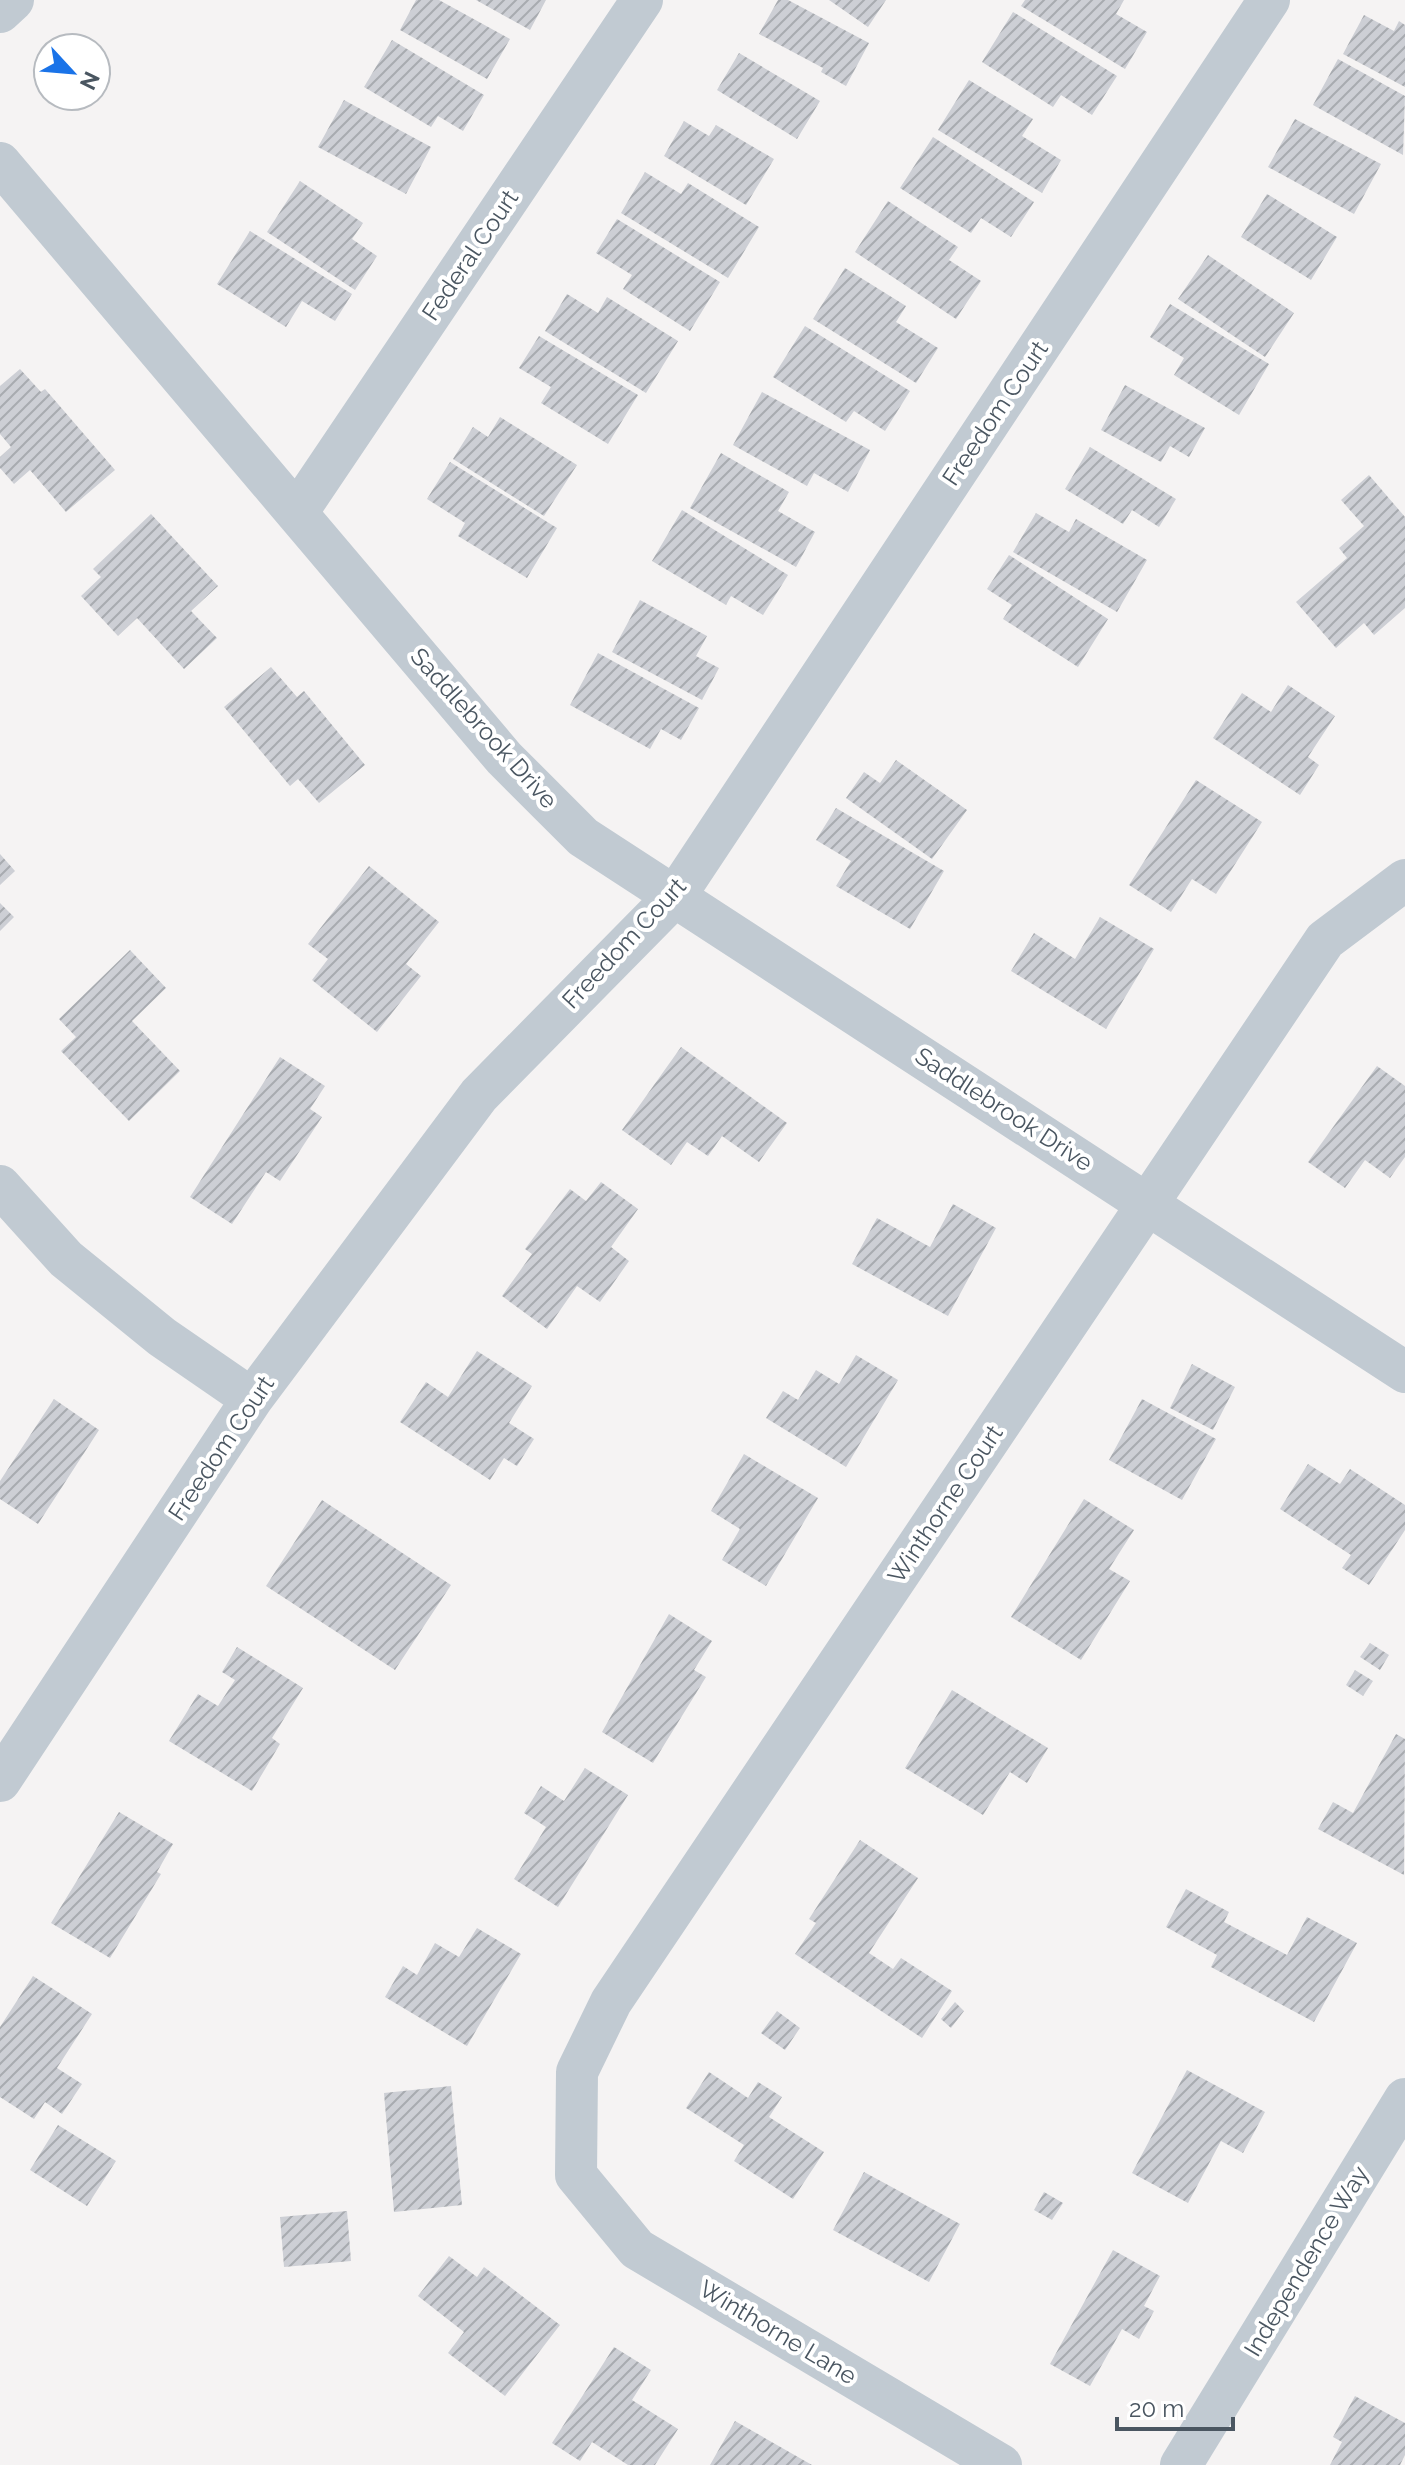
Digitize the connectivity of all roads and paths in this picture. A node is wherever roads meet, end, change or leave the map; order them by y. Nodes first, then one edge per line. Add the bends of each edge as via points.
1 (13, 0) edge
2 (642, 0) edge
3 (1269, 0) edge
4 (0, 12) edge
5 (0, 163) edge
6 (298, 511) junction
7 (1405, 880) edge
8 (676, 895) junction
9 (0, 1186) edge
10 (1147, 1203) junction
11 (1405, 1372) edge
12 (252, 1399) junction
13 (0, 1781) edge
14 (1405, 2099) edge
15 (576, 2175) joint
16 (1001, 2465) edge
17 (1181, 2465) edge

1 - 4 street
2 - 6 street, Federal Court
3 - 8 street, Freedom Court
5 - 6 street, Saddlebrook Drive
6 - 8 street, Saddlebrook Drive via 504,758 583,837
7 - 10 street, Winthorne Court via 1325,940
8 - 10 street, Saddlebrook Drive
8 - 12 street, Freedom Court via 479,1095
9 - 12 street via 66,1259 162,1337
10 - 11 street, Saddlebrook Drive
10 - 15 street, Winthorne Court via 611,2002 577,2072
12 - 13 street, Freedom Court
14 - 17 street, Independence Way
15 - 16 street, Winthorne Lane via 637,2249

